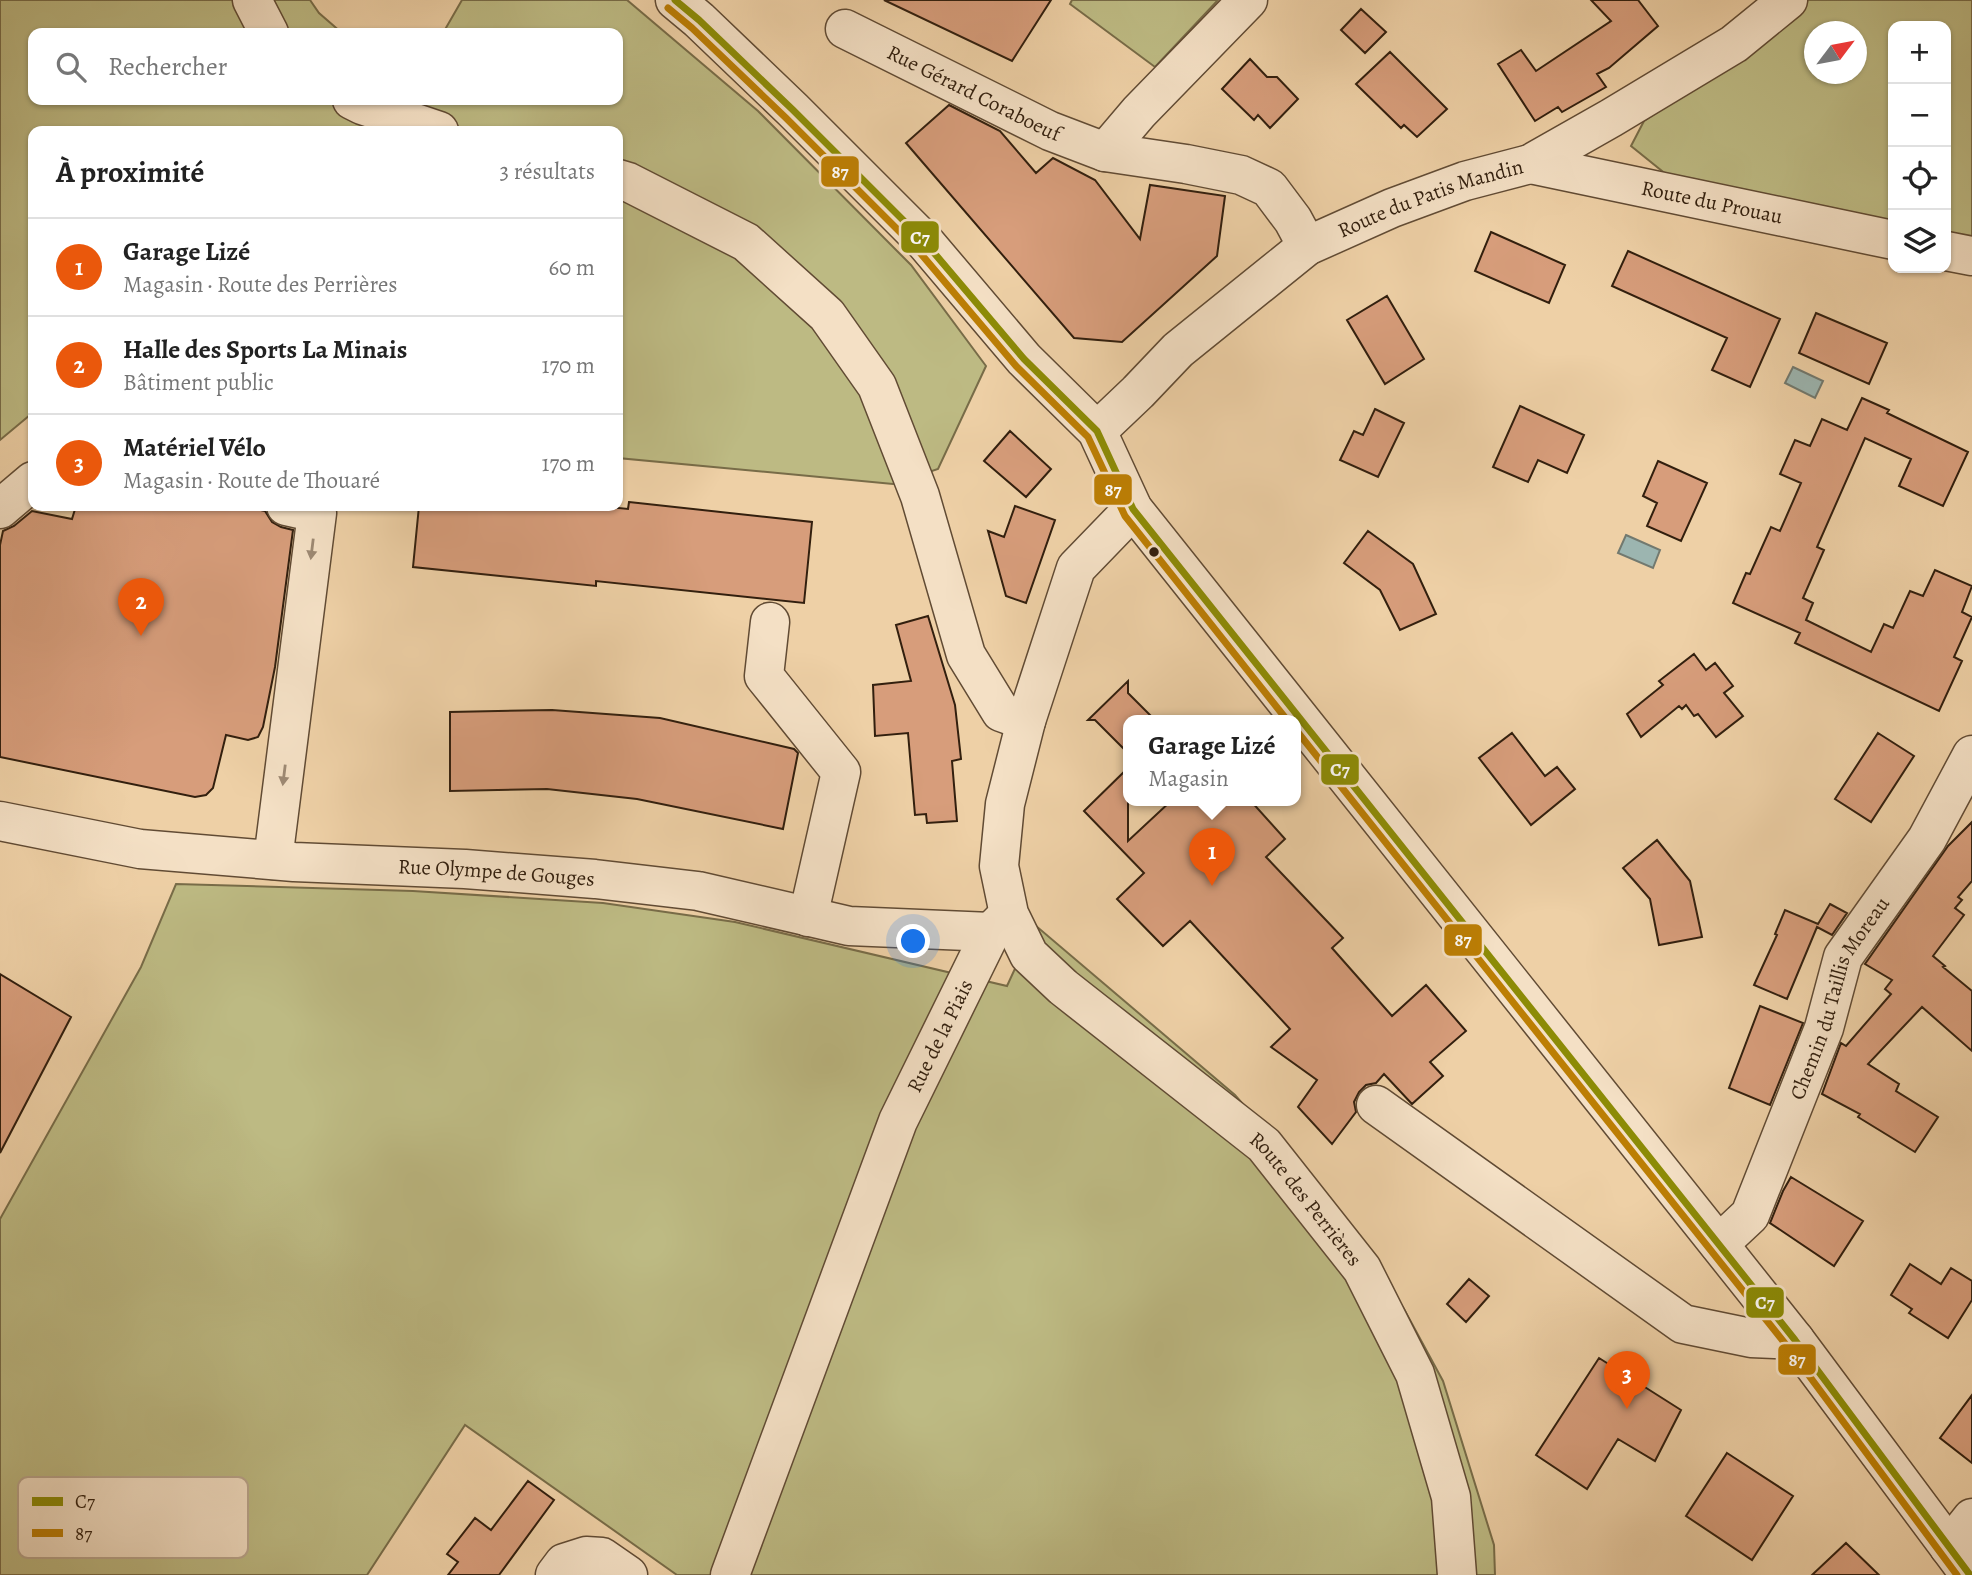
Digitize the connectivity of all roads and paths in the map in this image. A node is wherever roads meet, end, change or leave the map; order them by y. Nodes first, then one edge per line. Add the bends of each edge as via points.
1 (252, 0) edge
2 (675, 0) edge
3 (1248, 0) edge
4 (1788, 0) edge
5 (267, 28) edge
6 (845, 29) dead end
7 (362, 105) edge
8 (424, 126) edge
9 (1105, 152) junction
10 (1530, 164) junction
11 (623, 180) edge
12 (1888, 239) edge
13 (1307, 246) junction
14 (1951, 252) edge
15 (1972, 256) edge
16 (1097, 430) junction
17 (28, 485) edge
18 (0, 509) edge
19 (1133, 509) junction
20 (308, 511) edge
21 (771, 622) dead end
22 (1297, 715) edge
23 (1301, 720) edge
24 (1026, 721) junction
25 (1972, 755) edge
26 (0, 821) edge
27 (273, 860) junction
28 (808, 917) junction
29 (1000, 923) junction
30 (1376, 1105) dead end
31 (1719, 1244) junction
32 (1795, 1340) junction
33 (1964, 1547) edge
34 (555, 1575) edge
35 (628, 1575) edge
36 (730, 1575) edge
37 (1457, 1575) edge

1 - 5 street
2 - 16 street via 924,242 1024,359
3 - 9 street
4 - 10 street, Route du Patis Mandin via 1734,44
6 - 9 street, Rue Gérard Coraboeuf via 1050,131
7 - 8 street
9 - 13 street, Rue Gérard Coraboeuf via 1241,175 1269,188
10 - 12 street, Route du Prouau
10 - 13 street, Route du Patis Mandin via 1465,181
11 - 24 street via 746,242 827,316 877,386 920,496 966,656 1001,712
13 - 16 street, Route du Patis Mandin via 1178,350
14 - 15 street
16 - 19 street
17 - 18 street
19 - 22 street
19 - 24 street via 1076,569
20 -> 27 street via 317,513
21 - 28 street via 764,676 841,772
23 - 31 street
24 - 29 street via 1005,804
25 - 31 street, Chemin du Taillis Moreau via 1927,839 1843,957 1824,1028 1750,1215
26 - 27 street, Rue Olympe de Gouges via 141,849
27 - 28 street, Rue Olympe de Gouges via 596,879 698,891
28 - 29 street, Rue Olympe de Gouges via 849,926
29 - 36 street, Rue de la Piais via 898,1121
29 - 37 street, Route des Perrières via 1063,987 1264,1145 1362,1269 1415,1374 1451,1497
30 - 32 street via 1683,1324 1751,1339
31 - 32 street
32 - 33 street
34 - 35 street via 564,1563 586,1556 602,1557

